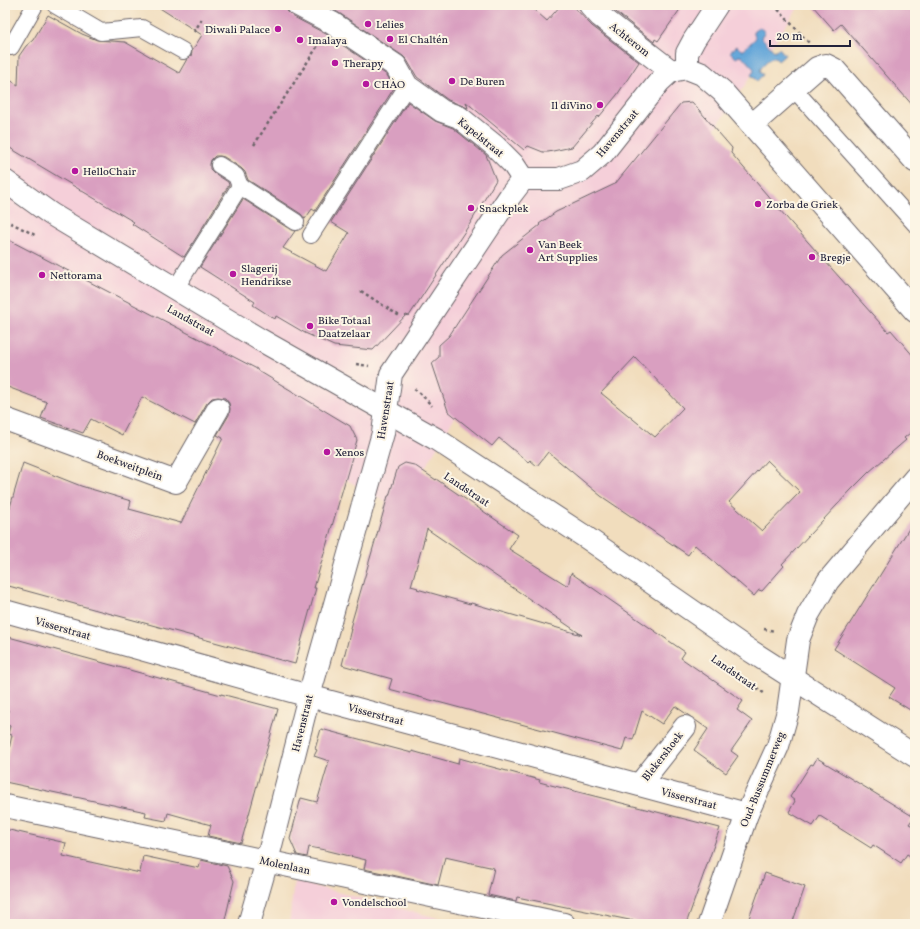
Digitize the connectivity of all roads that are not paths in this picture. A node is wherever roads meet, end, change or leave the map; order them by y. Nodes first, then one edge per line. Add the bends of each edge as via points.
1 (35, 5) edge
2 (55, 5) edge
3 (590, 5) edge
4 (717, 5) edge
5 (303, 6) edge
6 (5, 43) edge
7 (183, 52) dead end
8 (679, 70) junction
9 (407, 86) junction
10 (793, 88) junction
11 (752, 125) junction
12 (915, 161) edge
13 (218, 165) dead end
14 (524, 179) junction
15 (5, 181) edge
16 (240, 186) junction
17 (5, 195) edge
18 (51, 214) junction
19 (296, 222) dead end
20 (915, 224) edge
21 (311, 235) dead end
22 (175, 289) junction
23 (915, 311) edge
24 (218, 409) dead end
25 (386, 410) junction
26 (5, 419) edge
27 (915, 478) edge
28 (5, 611) edge
29 (793, 678) junction
30 (309, 696) junction
31 (685, 727) dead end
32 (915, 756) edge
33 (640, 784) junction
34 (5, 806) edge
35 (747, 814) junction
36 (267, 862) junction
37 (249, 924) edge
38 (564, 924) edge
39 (710, 924) edge

1 - 6 lane via 11,47
2 - 7 lane via 102,32 142,28
3 - 8 street, Achterom via 600,16
4 - 8 street via 690,46
5 - 9 street, Kapelstraat via 396,66
8 - 11 street, Achterom via 702,74 722,91
8 - 14 street, Havenstraat via 659,82 603,153 582,171 559,178
9 - 14 street, Kapelstraat via 442,111 459,117 495,146
9 - 21 lane
10 - 11 street
10 - 12 street via 817,68 826,65 834,69
10 - 20 lane
11 - 23 street, Achterom
13 - 16 lane via 236,176
14 - 25 street, Havenstraat via 391,374
15 - 18 street, Landstraat
16 - 19 lane
16 - 22 lane
17 - 18 street, Landstraat
18 - 22 street, Landstraat
22 - 25 street, Landstraat
24 - 26 street, Boekweitplein via 176,482
25 - 29 street, Landstraat via 436,439 587,538 714,627
25 - 30 street, Havenstraat via 383,434
27 - 29 street, Oud-Bussummerweg via 828,581 808,615 798,640
28 - 30 street, Visserstraat
29 - 32 street, Landstraat
29 - 35 street, Oud-Bussummerweg via 788,711 778,746
30 - 33 street, Visserstraat
30 - 36 street, Havenstraat
31 - 33 street, Blekershoek
33 - 35 street, Visserstraat
34 - 36 street, Molenlaan
35 - 39 street, Oud-Bussummerweg
36 - 37 street, Havenstraat
36 - 38 street, Molenlaan

